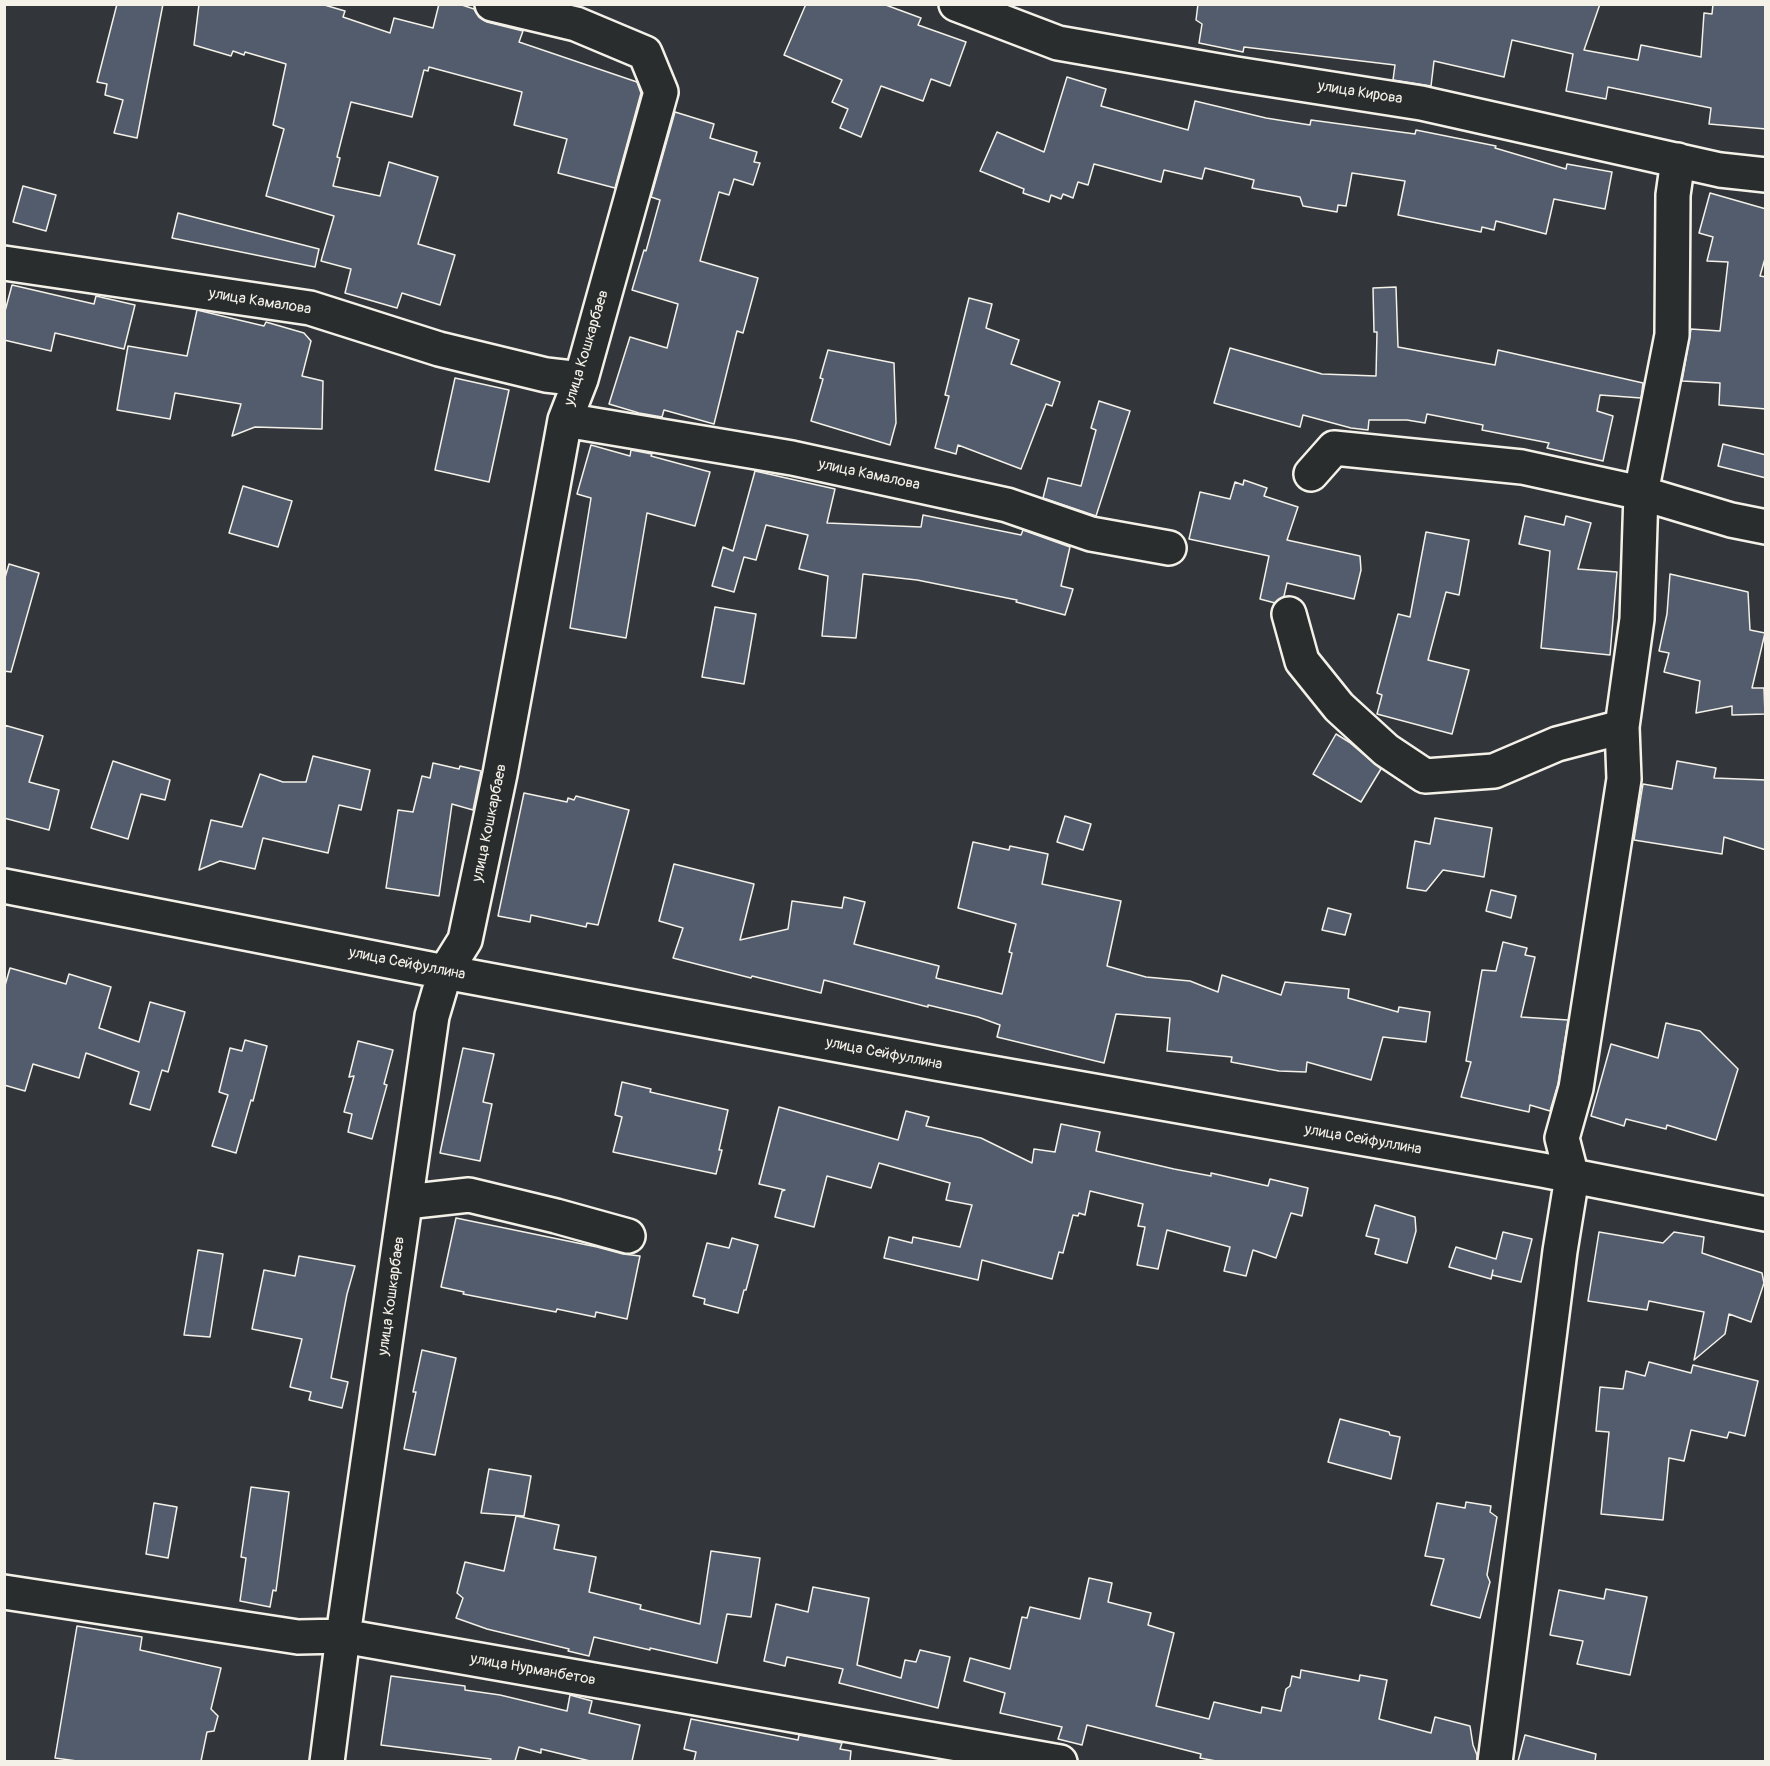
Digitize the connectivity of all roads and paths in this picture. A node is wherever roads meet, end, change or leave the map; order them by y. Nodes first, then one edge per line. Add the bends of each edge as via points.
1 (492, 4) edge
2 (956, 4) edge
3 (579, 14) edge
4 (1678, 160) junction
5 (1766, 175) edge
6 (4, 263) edge
7 (581, 379) junction
8 (565, 420) junction
9 (1311, 474) dead end
10 (1641, 493) junction
11 (1766, 527) edge
12 (1168, 548) dead end
13 (1289, 614) dead end
14 (1622, 727) junction
15 (4, 886) edge
16 (445, 972) junction
17 (1572, 1177) junction
18 (406, 1202) junction
19 (1766, 1214) edge
20 (628, 1236) dead end
21 (4, 1592) edge
22 (343, 1636) junction
23 (327, 1761) edge
24 (1060, 1761) edge
25 (1495, 1761) edge

1 - 3 street, улица Кошкарбаев
2 - 4 street, улица Кирова via 1059,43 1420,103
3 - 7 street, улица Кошкарбаев via 645,53 661,92
4 - 5 street, улица Кирова
4 - 10 street via 1673,195 1672,335
6 - 7 street, улица Камалова via 310,308 439,349 546,375
7 - 8 street, улица Кошкарбаев
8 - 12 street, улица Камалова via 792,458 1007,506 1091,534
8 - 16 street, улица Кошкарбаев via 500,774 465,940
9 - 10 street via 1334,448 1522,467
10 - 11 street
10 - 14 street via 1637,619
13 - 14 street via 1302,662 1339,707 1386,750 1425,776 1494,771 1557,744
14 - 17 street via 1624,779 1576,1088 1562,1138
15 - 16 street, улица Сейфуллина
16 - 17 street, улица Сейфуллина
16 - 18 street, улица Кошкарбаев via 432,1016
17 - 19 street, улица Сейфуллина
17 - 25 street
18 - 20 street via 469,1195
18 - 22 street, улица Кошкарбаев
21 - 22 street, улица Нурманбетов via 298,1637
22 - 23 street, улица Кошкарбаев
22 - 24 street, улица Нурманбетов

